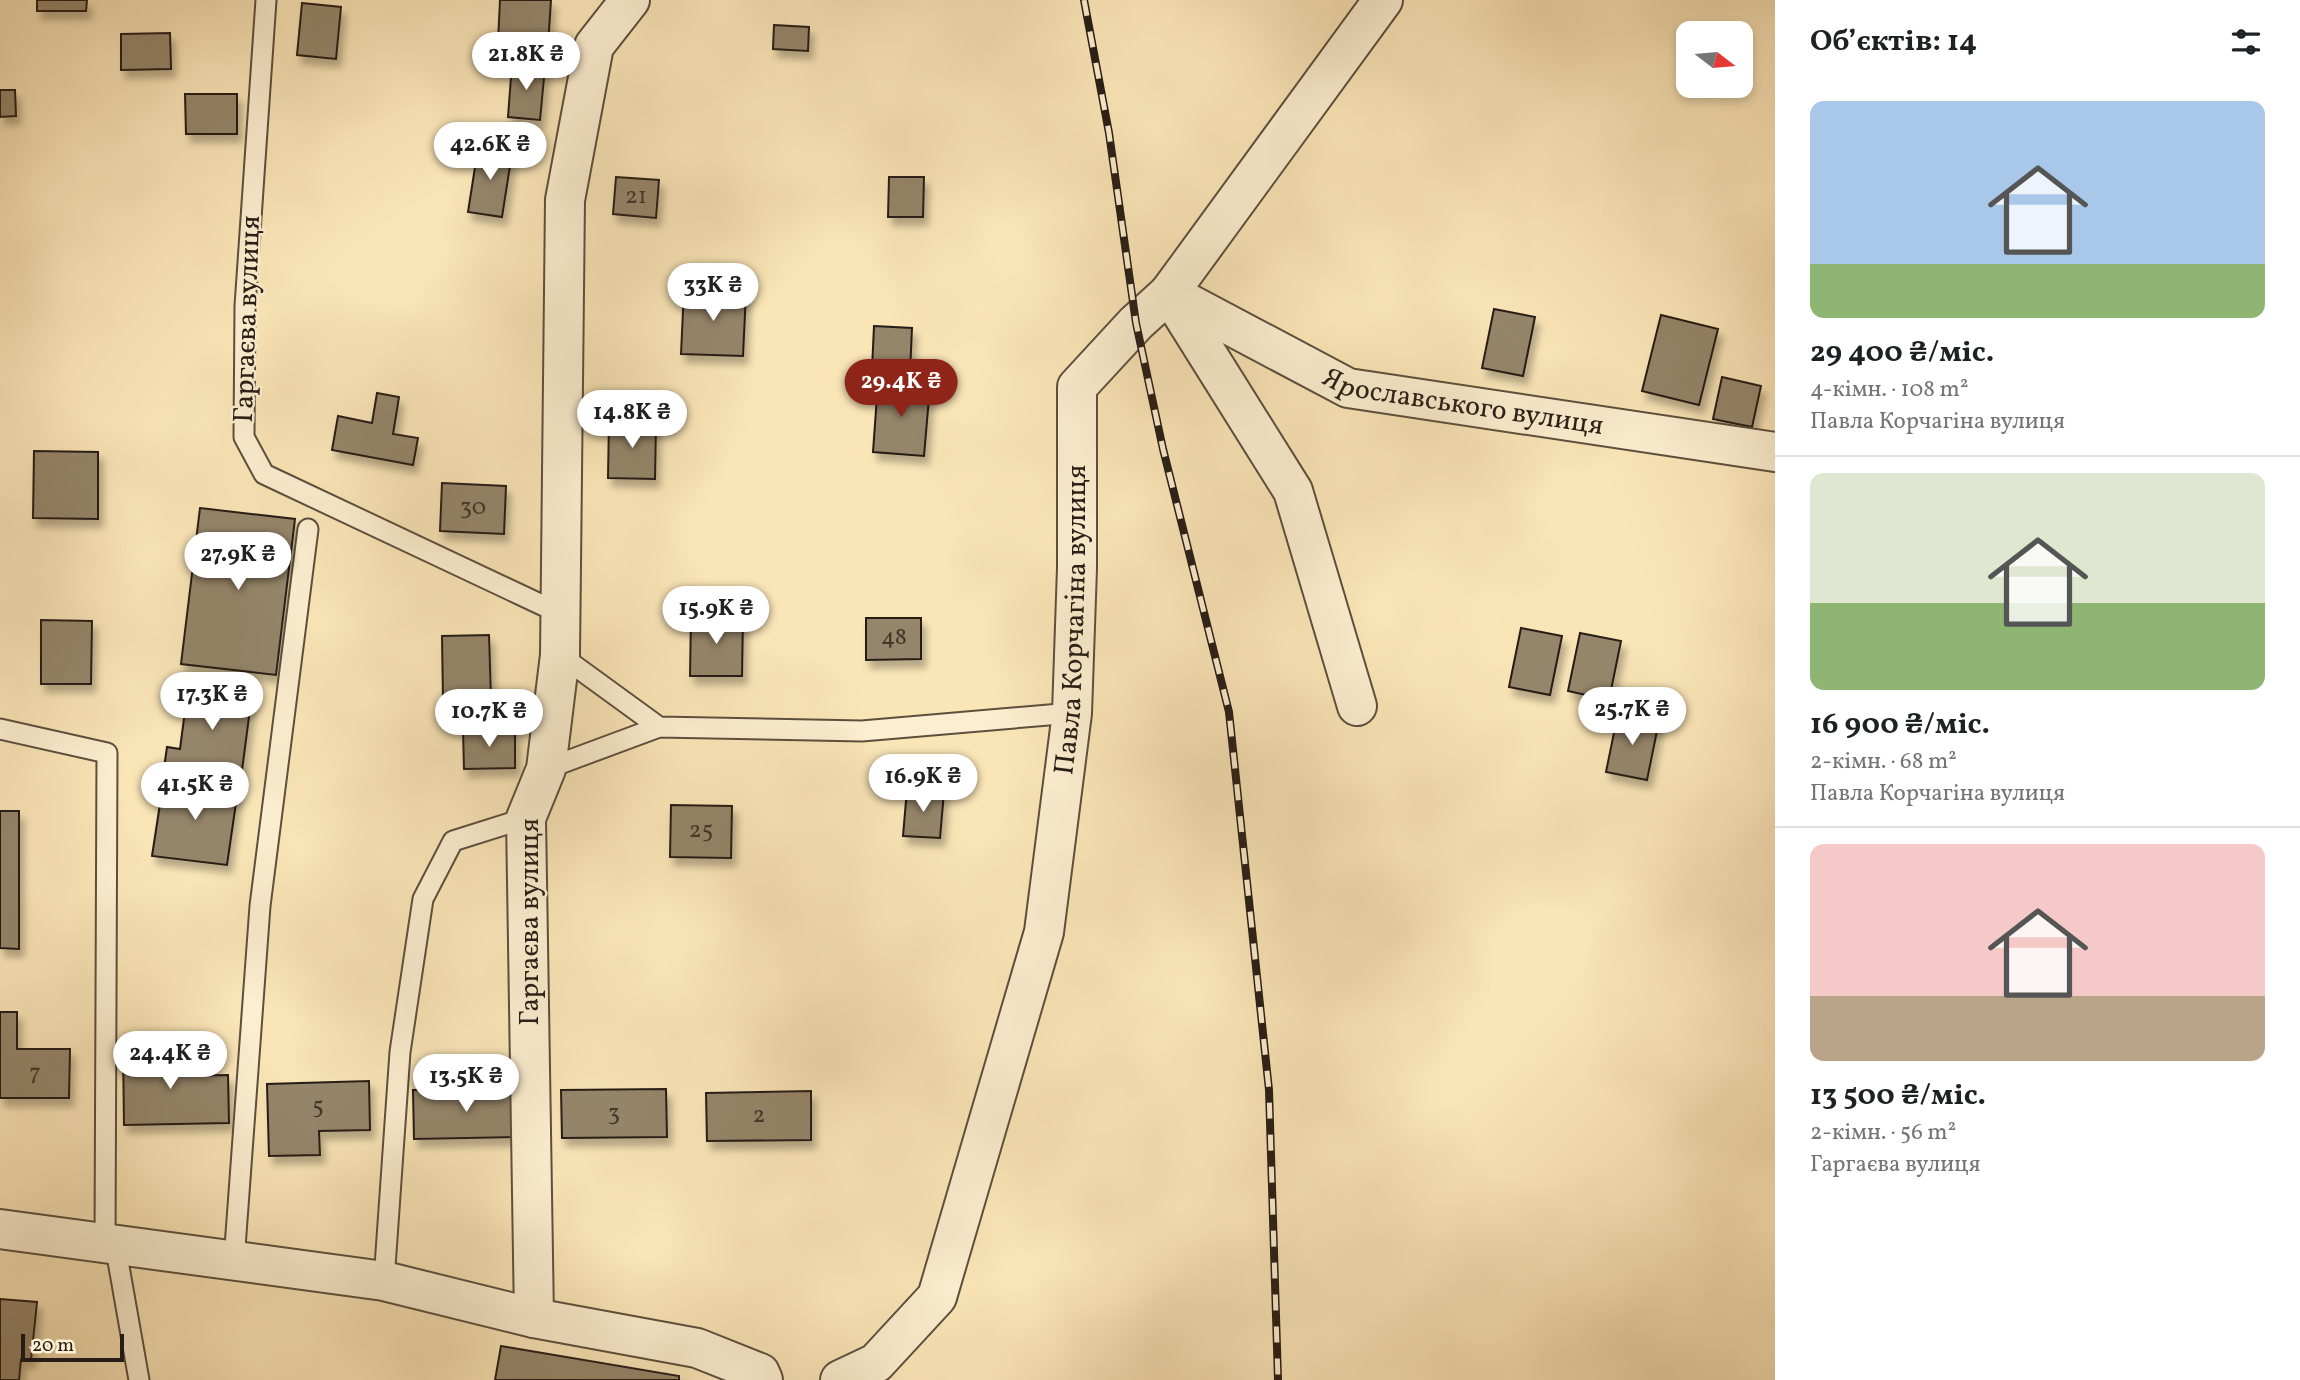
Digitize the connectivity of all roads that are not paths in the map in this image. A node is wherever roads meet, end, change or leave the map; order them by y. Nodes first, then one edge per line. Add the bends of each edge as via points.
1 (266, 0) edge
2 (631, 0) edge
3 (1383, 0) edge
4 (1170, 293) junction
5 (1775, 452) edge
6 (308, 529) dead end
7 (559, 613) junction
8 (560, 655) junction
9 (1357, 706) dead end
10 (1072, 713) junction
11 (659, 727) junction
12 (0, 729) edge
13 (546, 769) junction
14 (526, 818) junction
15 (0, 1229) edge
16 (110, 1244) junction
17 (234, 1261) junction
18 (384, 1281) junction
19 (534, 1318) junction
20 (139, 1380) edge
21 (763, 1380) edge
22 (840, 1380) edge

1 - 7 lane, Гаргаєва вулиця via 244,306 244,436 264,474
2 - 7 street, Гаргаєва вулиця via 594,46 565,200
3 - 4 street, Павла Корчагіна вулиця
4 - 5 street, Ярославського вулиця via 1348,388
4 - 9 street via 1293,491
4 - 10 street, Павла Корчагіна вулиця via 1077,387
6 - 17 lane via 260,906
7 - 8 street, Гаргаєва вулиця
8 - 11 lane
8 - 13 street, Гаргаєва вулиця
10 - 11 lane via 862,731
10 - 22 street, Павла Корчагіна вулиця via 1044,932 937,1297 876,1363
11 - 13 lane
12 - 16 lane via 107,753
13 - 14 street, Гаргаєва вулиця
14 - 18 lane via 453,841 424,899 400,1052
14 - 19 street, Гаргаєва вулиця
15 - 16 street
16 - 17 street
16 - 20 lane
17 - 18 street
18 - 19 street
19 - 21 street via 697,1348 760,1373

